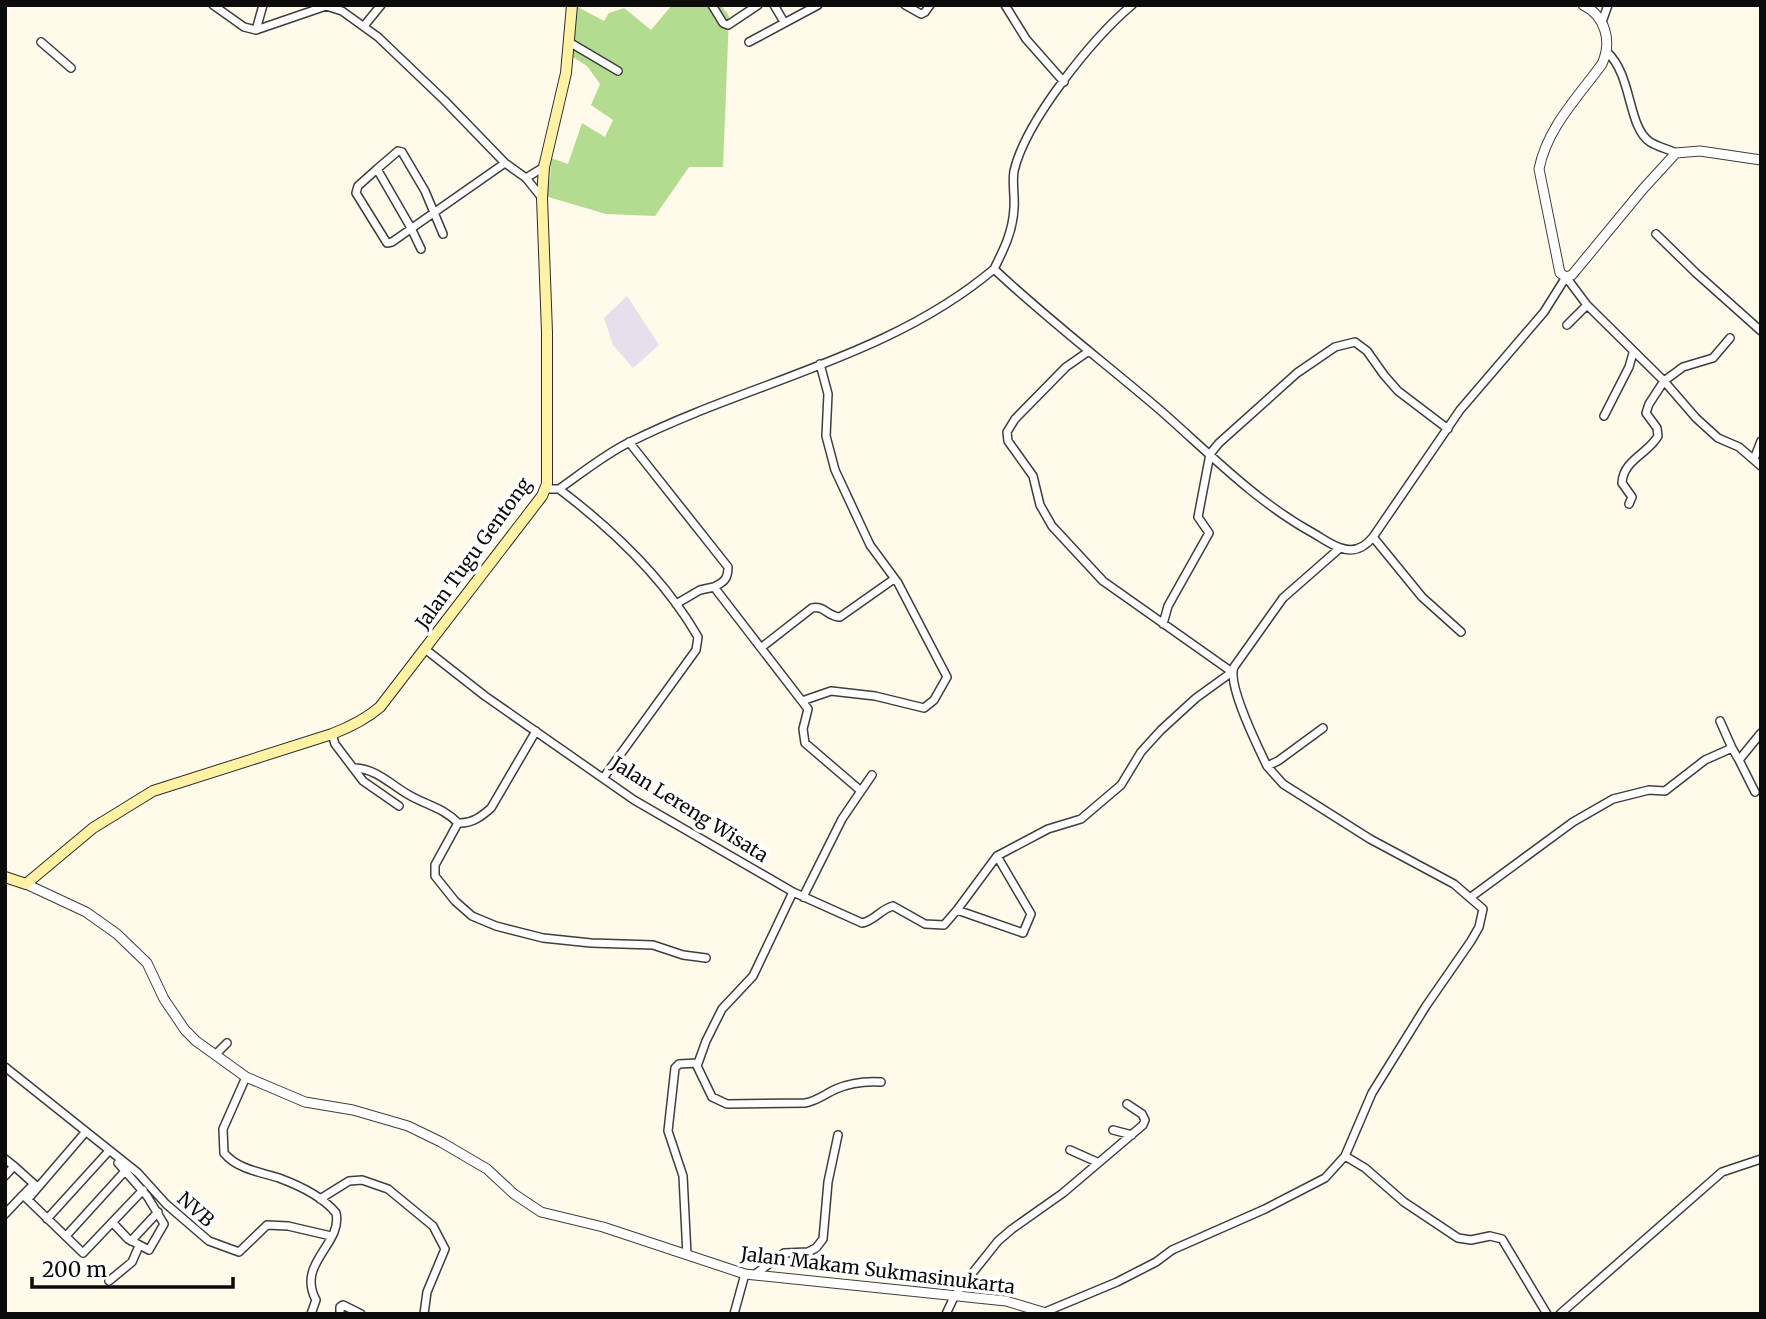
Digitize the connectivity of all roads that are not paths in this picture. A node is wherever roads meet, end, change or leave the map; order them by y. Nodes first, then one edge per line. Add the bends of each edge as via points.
1 (213, 5) edge
2 (263, 5) edge
3 (326, 5) edge
4 (381, 5) edge
5 (572, 5) edge
6 (712, 5) edge
7 (758, 5) edge
8 (774, 5) edge
9 (818, 5) edge
10 (905, 5) edge
11 (930, 5) edge
12 (1005, 5) edge
13 (1132, 5) edge
14 (1583, 5) edge
15 (1608, 5) edge
16 (784, 22) junction
17 (1602, 22) junction
18 (364, 26) junction
19 (256, 30) junction
20 (41, 42) dead end
21 (569, 42) junction
22 (749, 42) dead end
23 (1607, 52) junction
24 (71, 68) dead end
25 (618, 71) dead end
26 (1064, 82) junction
27 (1676, 153) junction
28 (1761, 160) edge
29 (505, 163) junction
30 (544, 166) junction
31 (377, 169) junction
32 (526, 177) junction
33 (542, 198) junction
34 (433, 211) junction
35 (411, 228) junction
36 (443, 234) dead end
37 (1656, 234) dead end
38 (421, 249) dead end
39 (994, 269) junction
40 (1566, 277) junction
41 (1587, 305) junction
42 (1567, 325) dead end
43 (1761, 331) edge
44 (1730, 338) dead end
45 (1089, 351) junction
46 (1633, 353) junction
47 (820, 364) junction
48 (1664, 381) junction
49 (1604, 416) dead end
50 (1447, 429) junction
51 (1761, 441) edge
52 (629, 442) junction
53 (1209, 454) junction
54 (1754, 459) junction
55 (1761, 466) edge
56 (545, 489) junction
57 (559, 489) junction
58 (1629, 504) dead end
59 (1373, 537) junction
60 (1340, 548) junction
61 (894, 579) junction
62 (714, 587) junction
63 (676, 604) junction
64 (1163, 624) junction
65 (1461, 632) dead end
66 (762, 647) junction
67 (425, 649) junction
68 (1232, 672) junction
69 (802, 701) junction
70 (1720, 721) dead end
71 (1323, 728) dead end
72 (536, 731) junction
73 (1761, 733) edge
74 (331, 734) junction
75 (1732, 748) junction
76 (1739, 760) junction
77 (1267, 766) junction
78 (355, 768) junction
79 (872, 775) dead end
80 (604, 777) junction
81 (861, 791) junction
82 (1755, 792) dead end
83 (399, 806) dead end
84 (458, 823) junction
85 (997, 856) junction
86 (5, 877) edge
87 (26, 884) junction
88 (793, 892) junction
89 (803, 897) junction
90 (1471, 897) junction
91 (957, 910) junction
92 (706, 958) dead end
93 (227, 1043) dead end
94 (215, 1055) junction
95 (697, 1063) junction
96 (5, 1067) edge
97 (246, 1077) junction
98 (881, 1082) dead end
99 (1127, 1104) dead end
100 (73, 1121) junction
101 (1113, 1130) dead end
102 (83, 1135) junction
103 (838, 1135) dead end
104 (1132, 1135) junction
105 (1070, 1150) dead end
106 (107, 1153) junction
107 (1345, 1156) junction
108 (5, 1159) edge
109 (1761, 1159) edge
110 (1097, 1162) junction
111 (14, 1166) junction
112 (126, 1170) junction
113 (5, 1176) edge
114 (36, 1185) junction
115 (143, 1190) junction
116 (25, 1197) junction
117 (320, 1199) junction
118 (158, 1212) junction
119 (5, 1214) edge
120 (47, 1219) junction
121 (113, 1223) junction
122 (66, 1236) junction
123 (331, 1236) junction
124 (135, 1244) junction
125 (687, 1255) junction
126 (750, 1274) junction
127 (109, 1282) dead end
128 (955, 1295) junction
129 (1047, 1313) edge
130 (311, 1314) edge
131 (340, 1314) edge
132 (361, 1314) edge
133 (424, 1314) edge
134 (734, 1314) edge
135 (946, 1314) edge
136 (1547, 1314) edge
137 (1560, 1314) edge

1 - 19 street
2 - 19 street
3 - 18 street
3 - 19 street
4 - 18 street
5 - 21 main road, Jalan Tugu Gentong
6 - 7 street via 728,26
8 - 16 street
9 - 16 street
10 - 11 street via 920,14
12 - 26 street
13 - 26 street
14 - 17 street
15 - 17 street
16 - 22 street
17 - 23 street
18 - 29 street
20 - 24 street
21 - 25 street
21 - 30 main road, Jalan Tugu Gentong
23 - 27 street via 1622,71 1644,136
23 - 40 street via 1554,129 1541,157 1539,169 1556,257
26 - 39 street via 1019,156 1013,178 1011,233
27 - 28 street via 1700,151
27 - 40 street
29 - 32 street
29 - 34 street
30 - 32 street
30 - 33 main road, Jalan Tugu Gentong
31 - 34 street via 402,152
31 - 35 street
31 - 35 street via 356,190 370,217 387,243
32 - 33 street
33 - 56 main road, Jalan Tugu Gentong via 547,331
34 - 35 street
34 - 36 street
35 - 38 street
37 - 43 street
39 - 45 street
39 - 47 street via 928,316
40 - 41 street
40 - 50 street via 1544,312
41 - 42 street
41 - 46 street
44 - 48 street via 1713,358 1683,367
45 - 53 street
45 - 64 street via 1015,419 1007,432 1008,441 1032,476 1052,526 1102,581
46 - 48 street
46 - 49 street
47 - 52 street
47 - 61 street via 828,394 826,436 835,470 870,545
48 - 54 street via 1718,438
48 - 58 street via 1646,410 1657,428 1657,440 1628,466 1623,477 1632,496
50 - 53 street via 1398,391 1367,351 1349,342 1297,373
50 - 59 street
51 - 54 street
52 - 57 street
52 - 62 street via 728,568 724,582
53 - 60 street via 1291,521
53 - 64 street via 1198,517 1209,533 1168,606
54 - 55 street
56 - 57 street
56 - 67 main road, Jalan Tugu Gentong
57 - 63 street via 597,517
59 - 60 street via 1358,549
59 - 65 street via 1422,597
60 - 68 street via 1283,598
61 - 66 street via 840,617 813,608
61 - 69 street via 946,670 947,681 934,700 920,708 831,691
62 - 63 street
62 - 66 street
63 - 80 street via 698,637 698,645
64 - 68 street
66 - 69 street
67 - 72 street, Jalan Lereng Wisata
67 - 74 main road, Jalan Tugu Gentong via 380,707
68 - 77 street
68 - 85 street via 1161,730 1121,785 1081,819 1061,823
69 - 81 street via 808,709 805,743
70 - 75 street
71 - 77 street
72 - 80 street, Jalan Lereng Wisata
72 - 84 street via 491,808 481,817
73 - 76 street
74 - 78 street
74 - 87 main road, Jalan Tugu Gentong via 153,791 93,828
75 - 76 street
75 - 90 street via 1705,761 1665,791 1613,799 1573,822
76 - 82 street
77 - 90 street via 1283,784
78 - 83 street via 363,782
78 - 84 street via 380,775
79 - 81 street
80 - 88 street, Jalan Lereng Wisata via 634,800
81 - 89 street
84 - 92 street via 435,865 435,876 472,916 530,935 653,945
85 - 91 street
85 - 91 street via 1031,909 1026,929 1018,933
86 - 87 main road
87 - 94 street, Jalan Makam Sukmasinukarta via 86,912 117,934 147,963 185,1030
88 - 89 street, Jalan Lereng Wisata
88 - 95 street via 753,976 722,1009
89 - 91 street, Jalan Lereng Wisata via 862,923 893,906 925,925 939,926
90 - 107 street via 1483,909 1479,927 1372,1093
93 - 94 street
94 - 97 street, Jalan Makam Sukmasinukarta
95 - 98 street via 712,1097 727,1104 805,1103 840,1087
95 - 125 street via 675,1068 668,1132 683,1176
96 - 100 street
97 - 117 street via 223,1129 223,1153 233,1162
97 - 125 street, Jalan Makam Sukmasinukarta via 305,1102 408,1126 477,1163 541,1212
99 - 104 street via 1145,1120
100 - 102 street
100 - 123 street, NVB via 138,1173 209,1241 239,1252 267,1225
101 - 104 street
102 - 106 street
102 - 114 street
103 - 126 street via 823,1239 808,1252 784,1253
104 - 110 street
105 - 110 street
106 - 112 street
106 - 120 street
107 - 129 street via 1325,1178 1286,1199
107 - 136 street via 1458,1238 1502,1239
108 - 111 street
109 - 137 street via 1722,1172
110 - 128 street via 998,1241
111 - 113 street
111 - 114 street
112 - 115 street
112 - 122 street
114 - 116 street
115 - 118 street
115 - 121 street
116 - 119 street
116 - 120 street
117 - 123 street via 337,1213
117 - 133 street via 349,1181 362,1180 388,1189 433,1226 445,1249 427,1292
118 - 124 street
118 - 124 street via 164,1224 153,1245 149,1250
120 - 122 street
121 - 122 street via 83,1253
121 - 124 street
123 - 130 street via 312,1273 316,1300
124 - 127 street via 132,1262
125 - 126 street, Jalan Makam Sukmasinukarta
126 - 128 street, Jalan Makam Sukmasinukarta
126 - 134 street
128 - 129 street, Jalan Makam Sukmasinukarta via 1006,1301
128 - 135 street
131 - 132 street via 343,1305

